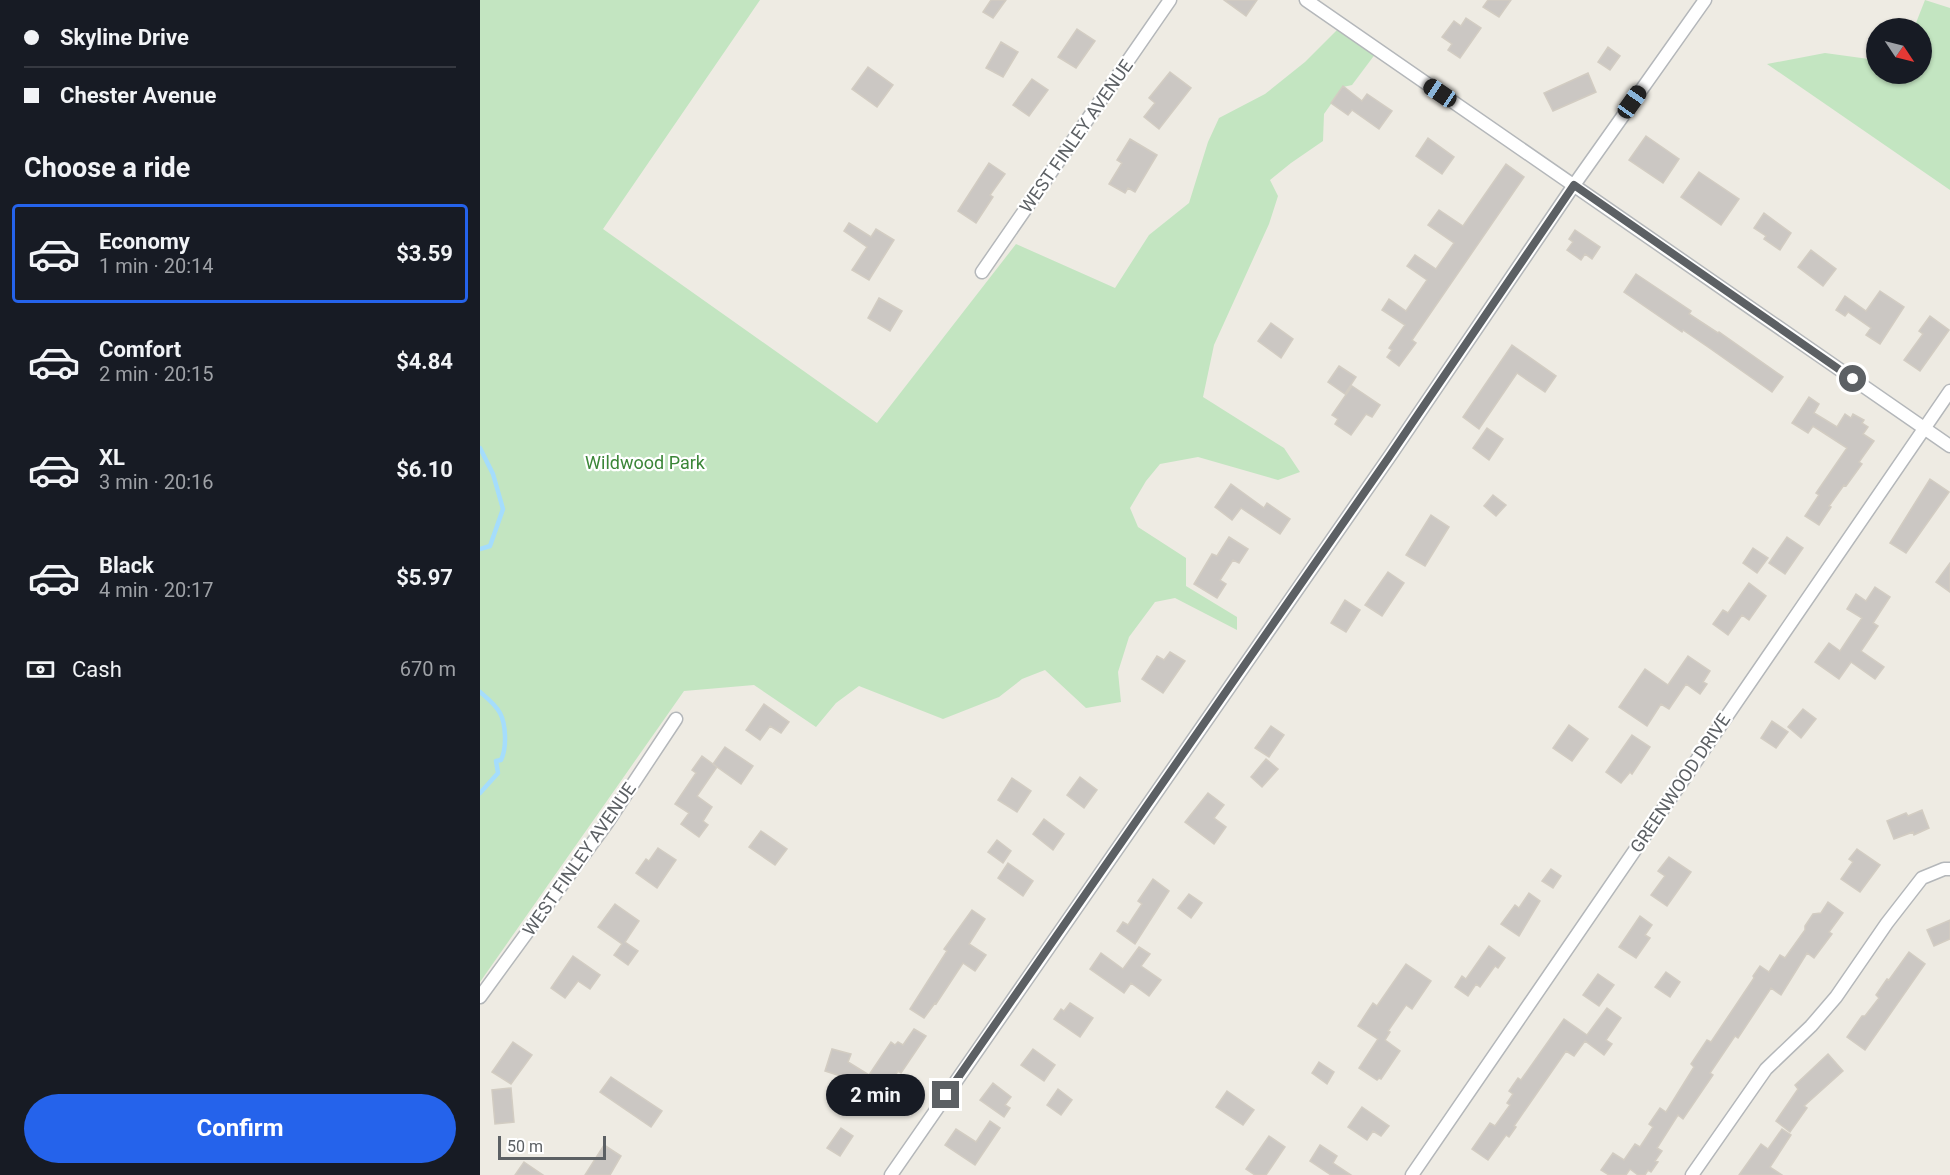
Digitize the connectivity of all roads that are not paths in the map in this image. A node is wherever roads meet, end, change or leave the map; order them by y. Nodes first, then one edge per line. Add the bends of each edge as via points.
1 (1170, 0) edge
2 (1306, 0) edge
3 (1705, 0) edge
4 (1574, 185) junction
5 (982, 272) dead end
6 (1950, 391) edge
7 (1923, 428) junction
8 (1950, 446) edge
9 (676, 719) dead end
10 (1950, 869) edge
11 (480, 998) edge
12 (891, 1175) edge
13 (1412, 1175) edge
14 (1692, 1175) edge

1 - 5 street, WEST FINLEY AVENUE
2 - 4 street
3 - 4 street
4 - 7 street
4 - 12 street
6 - 7 street, GREENWOOD DRIVE
7 - 8 street
7 - 13 street, GREENWOOD DRIVE
9 - 11 street, WEST FINLEY AVENUE via 607,823
10 - 14 street via 1922,878 1836,997 1766,1069

